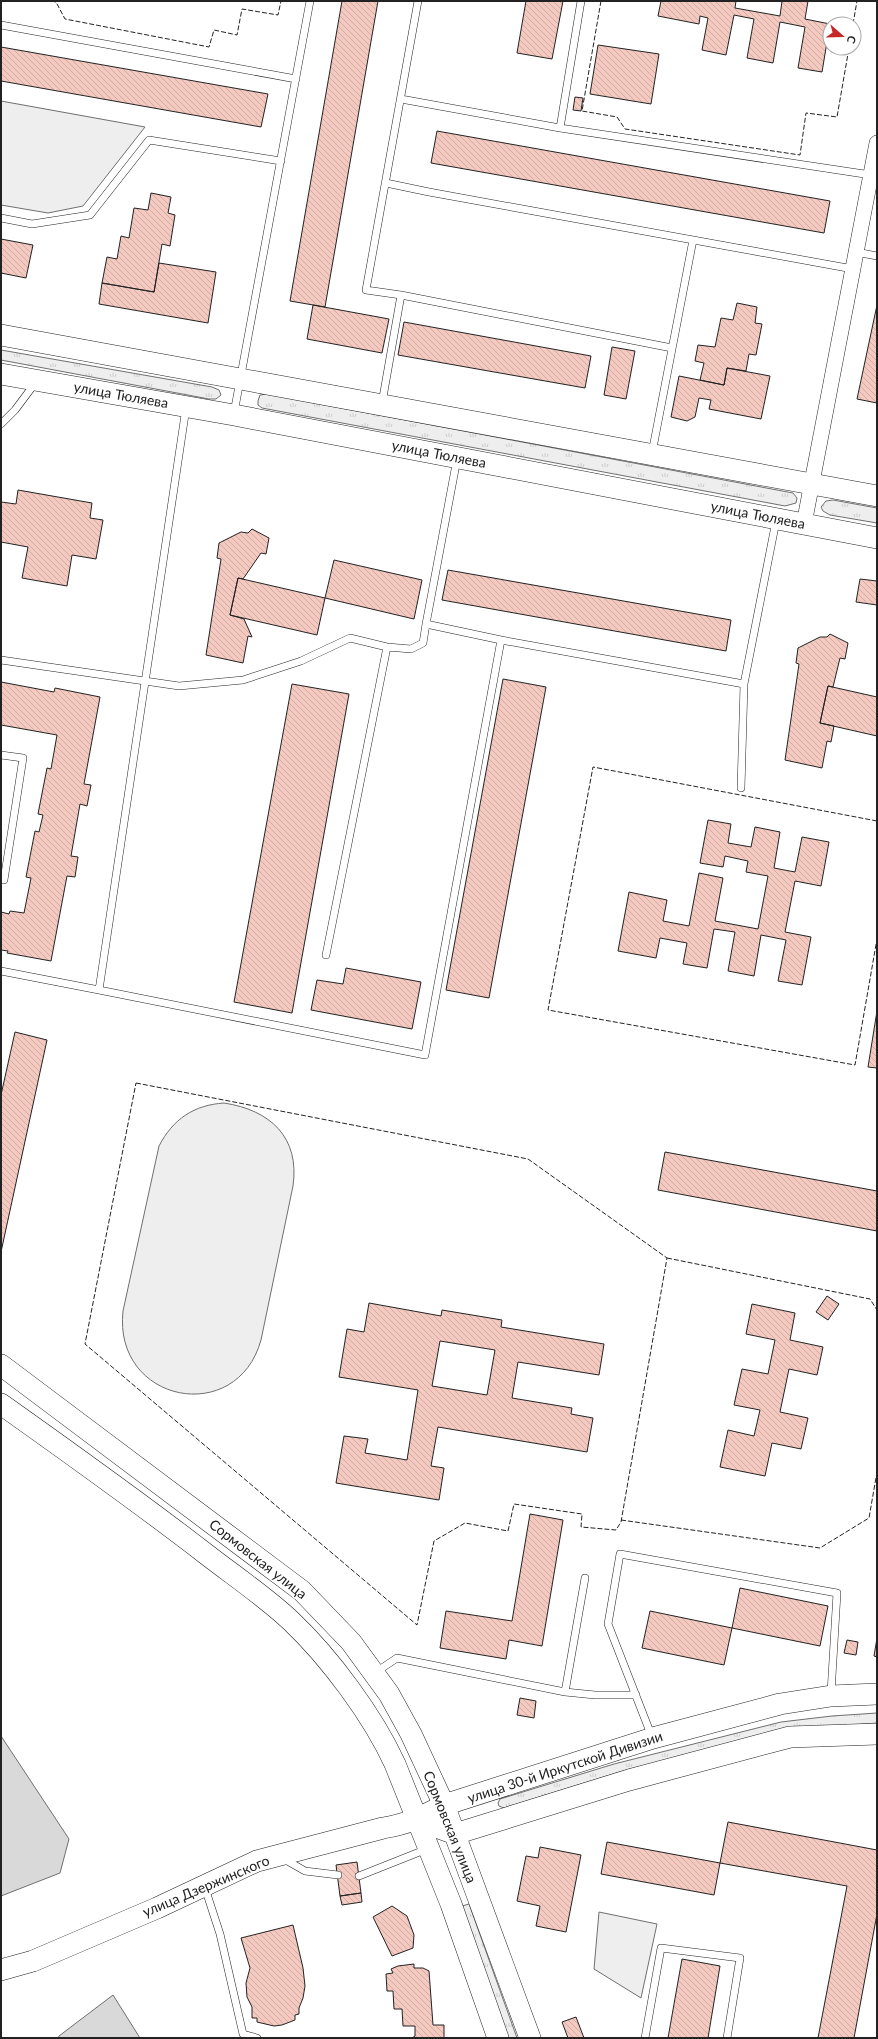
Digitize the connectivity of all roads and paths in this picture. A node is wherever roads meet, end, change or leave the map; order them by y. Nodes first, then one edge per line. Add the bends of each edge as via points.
1 (310, 1) edge
2 (418, 1) edge
3 (581, 1) edge
4 (1, 25) edge
5 (296, 79) junction
6 (401, 98) junction
7 (560, 128) junction
8 (877, 143) edge
9 (281, 161) junction
10 (871, 175) junction
11 (386, 183) junction
12 (1, 218) edge
13 (693, 240) junction
14 (856, 252) junction
15 (877, 256) edge
16 (853, 269) junction
17 (401, 295) junction
18 (1, 335) edge
19 (672, 348) junction
20 (1, 374) edge
21 (241, 379) junction
22 (37, 381) junction
23 (382, 404) junction
24 (186, 407) junction
25 (234, 415) junction
26 (1, 424) edge
27 (652, 455) junction
28 (457, 458) junction
29 (812, 484) junction
30 (877, 496) edge
31 (777, 519) junction
32 (804, 524) junction
33 (877, 538) edge
34 (426, 624) junction
35 (501, 640) junction
36 (387, 647) junction
37 (1, 660) edge
38 (145, 682) junction
39 (744, 684) junction
40 (1, 755) edge
41 (741, 788) dead end
42 (1, 880) edge
43 (326, 955) dead end
44 (1, 971) edge
45 (99, 990) junction
46 (1, 1365) edge
47 (1, 1404) edge
48 (585, 1578) dead end
49 (374, 1674) junction
50 (565, 1692) junction
51 (877, 1694) edge
52 (636, 1695) junction
53 (831, 1696) junction
54 (877, 1734) edge
55 (653, 1738) junction
56 (444, 1805) junction
57 (417, 1820) junction
58 (455, 1834) junction
59 (429, 1848) junction
60 (279, 1856) junction
61 (338, 1875) dead end
62 (359, 1876) dead end
63 (204, 1886) junction
64 (1, 1970) edge
65 (257, 2038) edge
66 (498, 2038) edge
67 (530, 2038) edge
68 (645, 2038) edge
69 (727, 2038) edge

1 - 5 lane
2 - 6 lane
3 - 7 lane
4 - 5 lane
5 - 9 lane
6 - 7 lane
6 - 11 lane
7 - 10 lane
8 - 10 street
9 - 12 lane via 149,140 90,215 32,224
9 - 21 lane
10 - 14 street
11 - 13 lane
11 - 17 lane via 366,290
13 - 16 lane
13 - 19 lane
14 - 15 lane
14 - 16 street
16 - 29 street
17 - 19 lane
17 - 23 lane
18 - 21 main road
19 - 27 lane
20 - 22 main road, улица Тюляева
21 - 23 main road
21 - 25 lane
22 - 24 main road, улица Тюляева
22 - 26 lane
23 - 27 main road
24 - 25 main road, улица Тюляева
24 - 38 lane
25 - 28 main road, улица Тюляева
27 - 29 main road
28 - 31 main road, улица Тюляева
28 - 34 lane
29 - 30 main road
29 - 32 street
31 - 32 main road, улица Тюляева
31 - 39 lane
32 - 33 main road, улица Тюляева
34 - 35 lane
34 - 36 lane via 423,643 411,650
35 - 39 lane
35 - 45 lane via 425,1055
36 - 38 lane via 350,638 301,661 243,680 179,686
36 - 43 lane
37 - 38 lane
38 - 45 lane
39 - 41 lane
40 - 42 lane via 23,758 4,880
44 - 45 lane
46 - 49 main road, Сормовская улица via 302,1590 351,1642
47 - 57 main road, Сормовская улица via 169,1525 291,1621 326,1660 366,1714 388,1749
48 - 50 lane
49 - 50 lane via 397,1658
49 - 56 main road, Сормовская улица via 389,1694 411,1734
50 - 52 lane
51 - 53 main road, улица 30-й Иркутской Дивизии
52 - 53 lane via 608,1624 620,1554 837,1593
52 - 55 lane
53 - 55 main road, улица 30-й Иркутской Дивизии via 780,1704
54 - 58 main road via 790,1737 629,1780
55 - 56 main road, улица 30-й Иркутской Дивизии
56 - 57 main road, улица 30-й Иркутской Дивизии
56 - 58 main road, Сормовская улица
57 - 58 main road
57 - 59 main road, Сормовская улица
57 - 60 main road, улица Дзержинского
58 - 67 main road, Сормовская улица
59 - 62 lane
59 - 66 main road, Сормовская улица
60 - 61 lane via 305,1871
60 - 63 main road, улица Дзержинского via 257,1861
63 - 64 main road, улица Дзержинского via 33,1961
63 - 65 lane via 220,1934 243,2034
68 - 69 lane via 661,1948 740,1958

